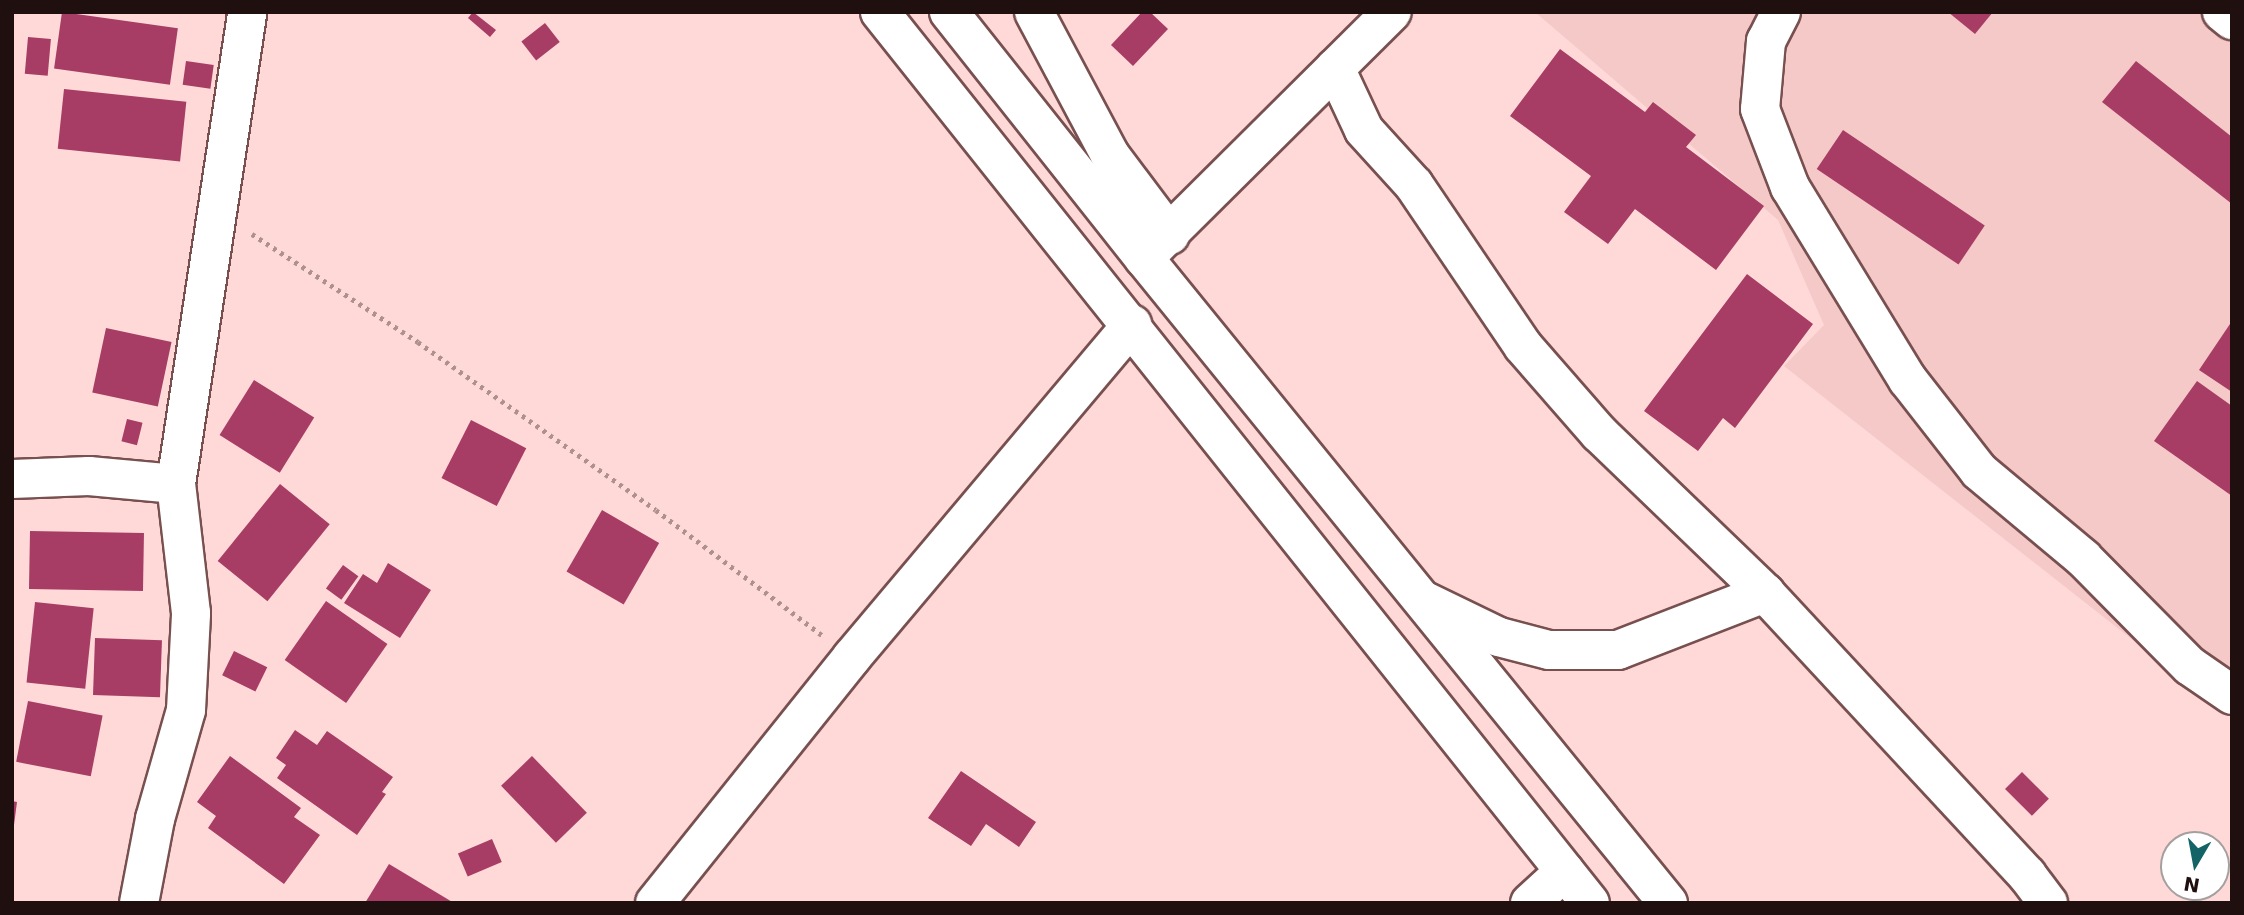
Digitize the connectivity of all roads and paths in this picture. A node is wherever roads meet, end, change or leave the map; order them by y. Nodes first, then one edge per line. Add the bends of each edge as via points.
1 (247, 12) edge
2 (880, 12) edge
3 (949, 12) edge
4 (1034, 12) edge
5 (1392, 12) edge
6 (1781, 12) edge
7 (2222, 12) edge
8 (2232, 20) edge
9 (1335, 68) junction
10 (217, 211) junction
11 (1157, 247) junction
12 (1132, 324) junction
13 (12, 480) edge
14 (177, 484) junction
15 (1765, 593) junction
16 (1425, 601) junction
17 (852, 657) junction
18 (2232, 695) edge
19 (1564, 872) junction
20 (139, 903) edge
21 (655, 903) edge
22 (1530, 903) edge
23 (1590, 903) edge
24 (1668, 903) edge
25 (2048, 903) edge

1 - 10 main road
2 - 12 main road
3 - 11 main road
4 - 11 main road
5 - 9 main road
6 - 18 main road via 1766,41 1760,109 1790,187 1908,380 1979,471 2083,558 2190,666
7 - 8 main road
9 - 11 main road
9 - 15 main road via 1364,130 1413,185 1523,346 1599,433
10 - 14 main road
10 - 17 path via 418,342 656,510
11 - 16 main road
12 - 17 main road
12 - 19 main road
13 - 14 main road via 89,476
14 - 20 main road via 191,613 186,710 155,819
15 - 16 main road via 1618,650 1549,650 1499,637
15 - 25 main road
16 - 24 main road
17 - 21 main road
19 - 22 main road
19 - 23 main road

